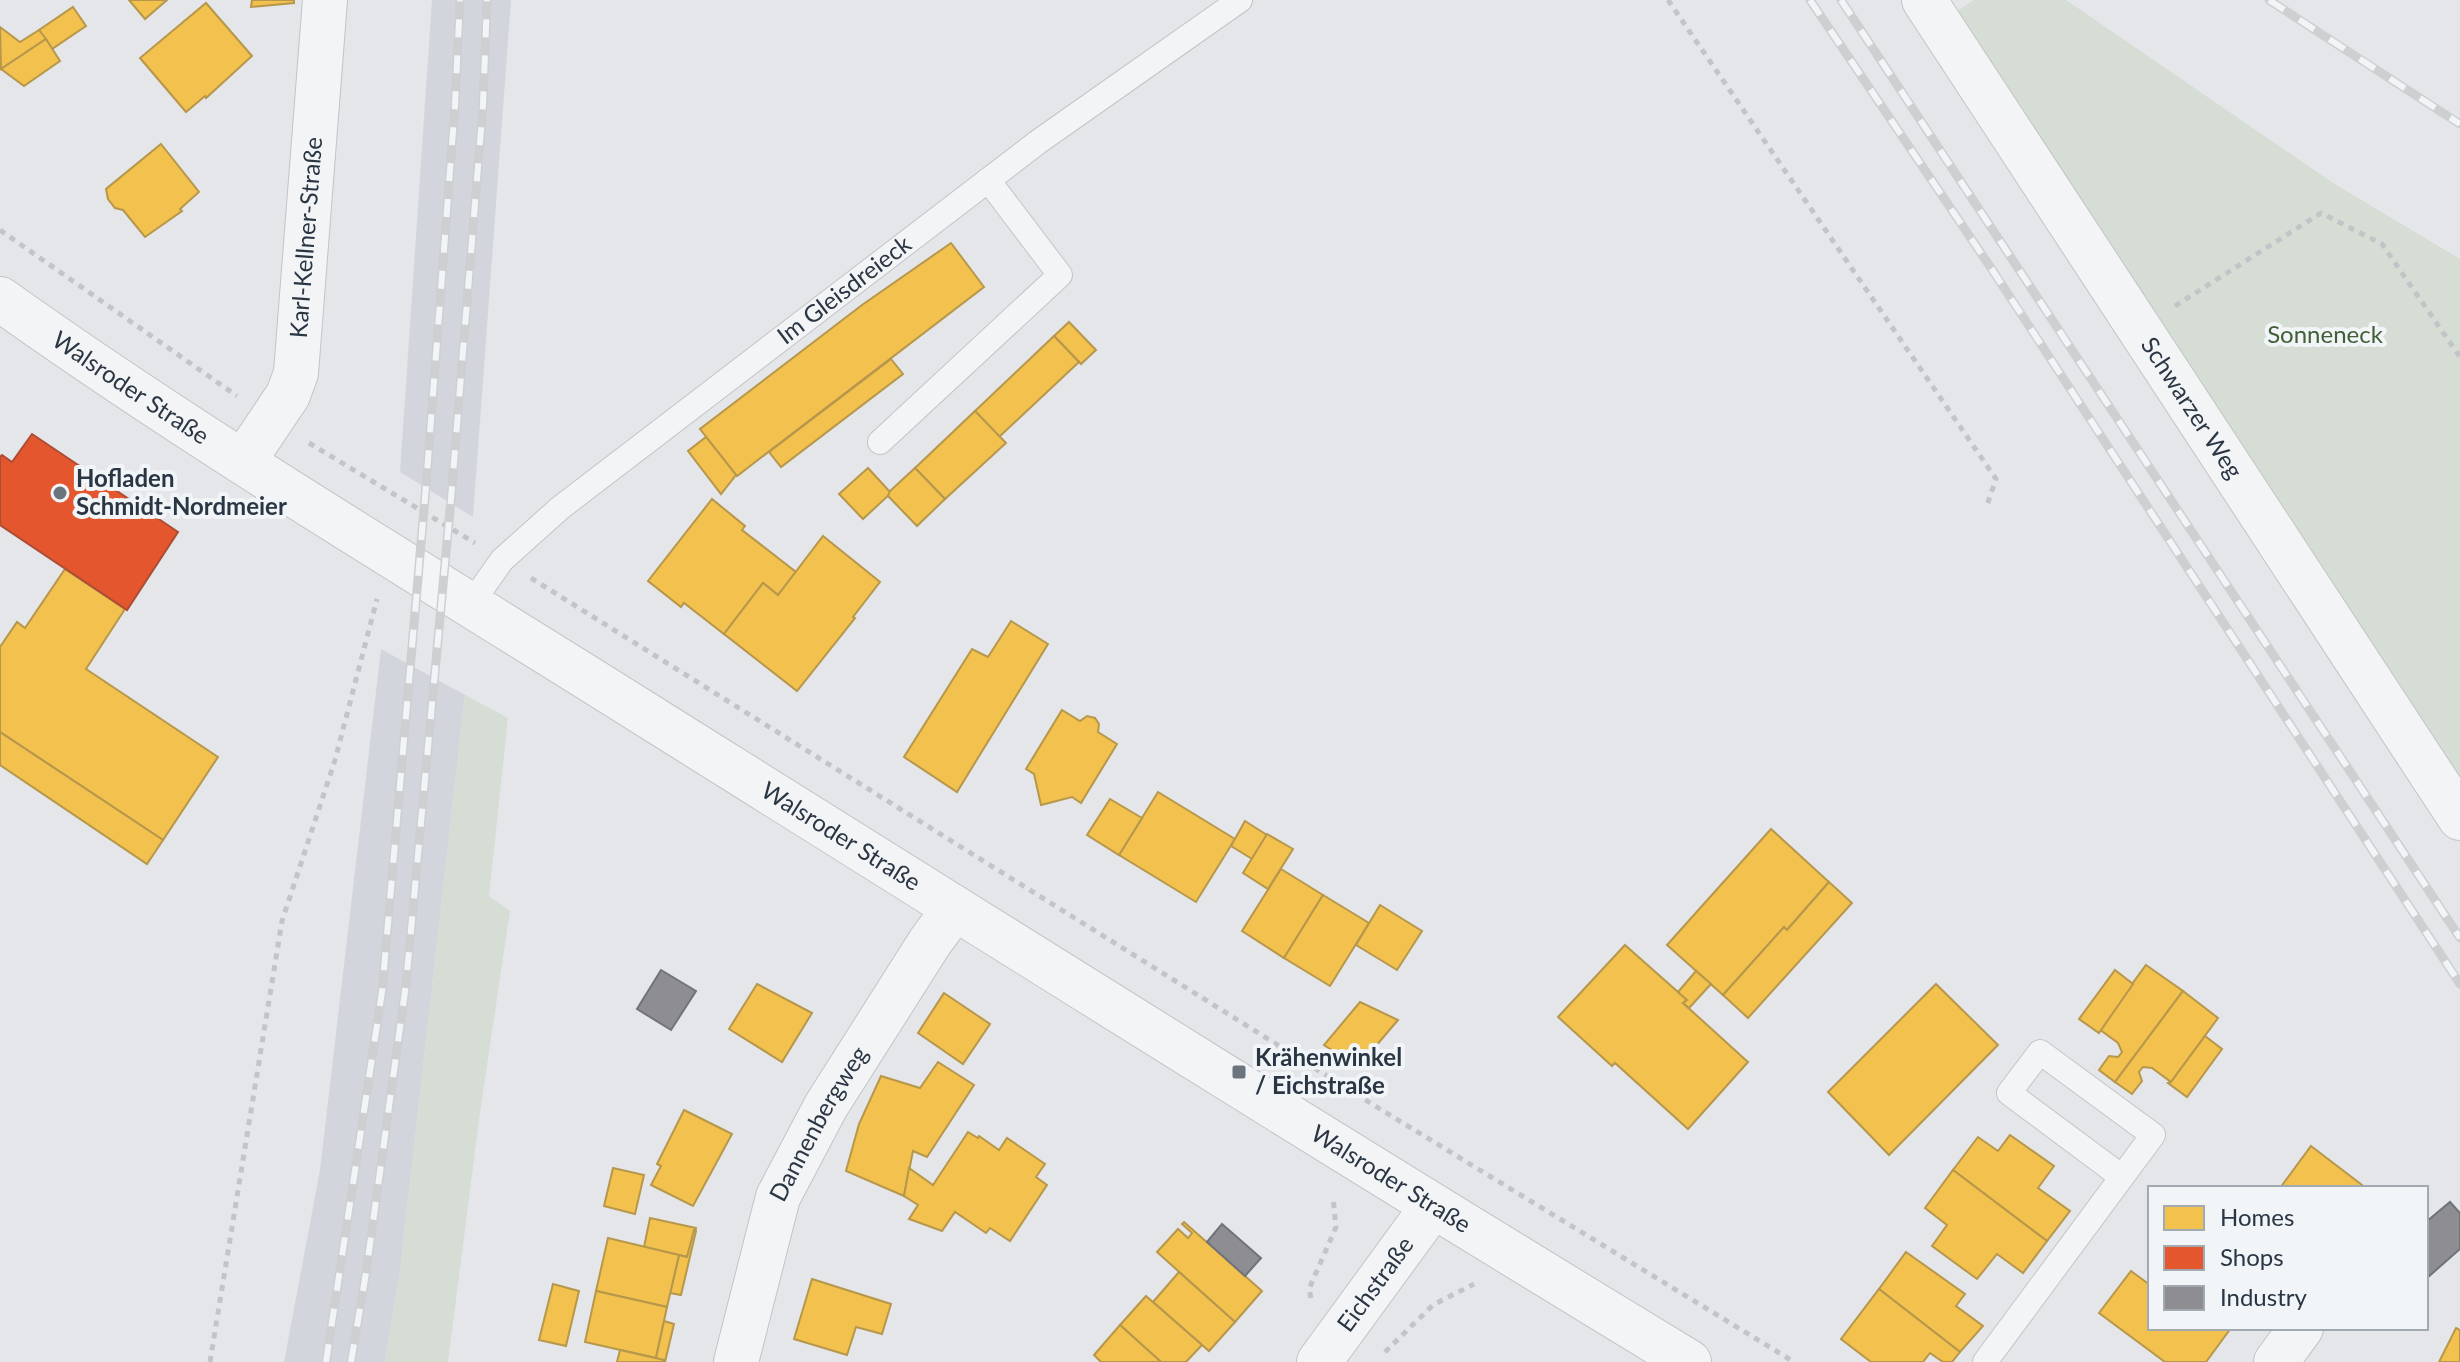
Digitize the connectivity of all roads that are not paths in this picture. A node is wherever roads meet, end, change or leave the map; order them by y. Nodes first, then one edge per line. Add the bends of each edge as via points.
1 (325, 0) edge
2 (1240, 0) edge
3 (1924, 0) edge
4 (988, 180) junction
5 (0, 299) edge
6 (880, 442) dead end
7 (243, 462) junction
8 (471, 604) junction
9 (2460, 818) edge
10 (955, 908) junction
11 (2122, 1177) junction
12 (1433, 1206) junction
13 (2300, 1330) edge
14 (1322, 1358) edge
15 (736, 1362) edge
16 (1689, 1362) edge
17 (1985, 1362) edge
18 (2276, 1362) edge

1 - 7 street, Karl-Kellner-Straße via 296,373 288,395
2 - 4 lane, Im Gleisdreieck
3 - 9 street, Schwarzer Weg
4 - 6 lane via 1060,275
4 - 8 lane, Im Gleisdreieck via 560,508 502,560
5 - 7 street, Walsroder Straße
7 - 8 street, Walsroder Straße
8 - 10 street, Walsroder Straße
10 - 12 street, Walsroder Straße
10 - 15 street, Dannenbergweg via 826,1106 778,1197
11 - 11 lane via 2009,1093 2040,1052 2153,1135
11 - 17 lane
12 - 14 street, Eichstraße
12 - 16 street, Walsroder Straße
13 - 18 street

